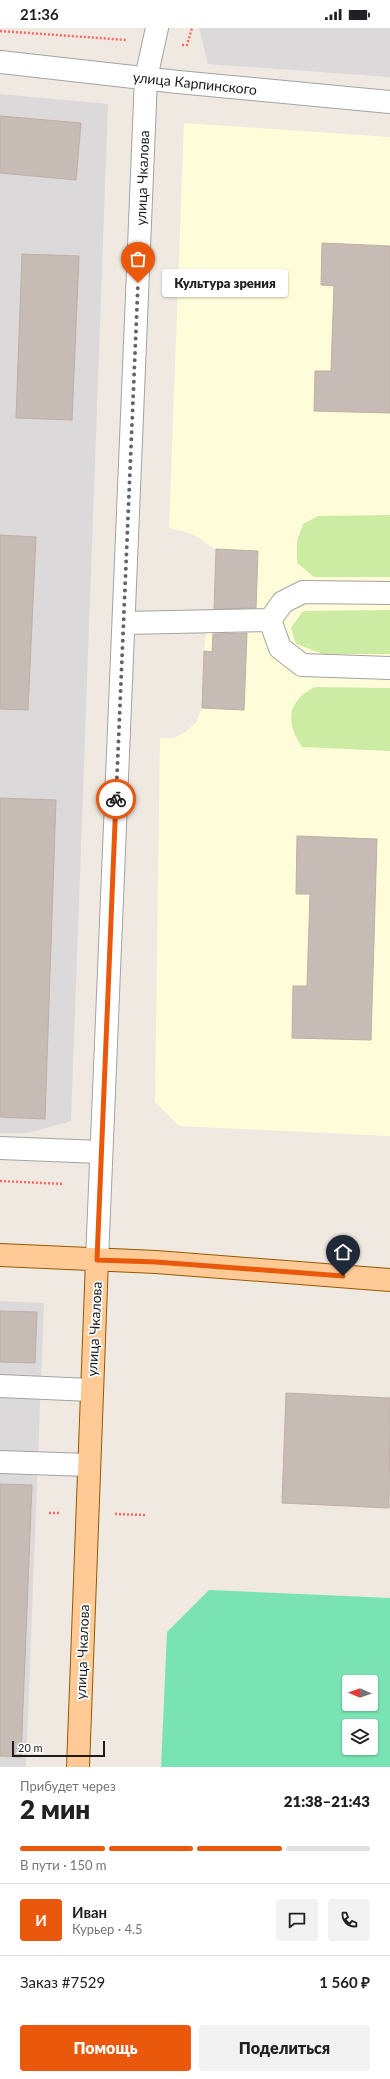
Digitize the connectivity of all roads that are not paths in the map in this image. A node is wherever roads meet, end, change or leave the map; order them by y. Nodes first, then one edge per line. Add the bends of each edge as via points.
1 (155, 35) edge
2 (0, 62) edge
3 (146, 78) junction
4 (390, 102) edge
5 (390, 593) edge
6 (270, 620) junction
7 (124, 623) junction
8 (390, 668) edge
9 (0, 1148) edge
10 (100, 1152) junction
11 (0, 1255) edge
12 (97, 1260) junction
13 (390, 1280) edge
14 (0, 1386) edge
15 (91, 1390) junction
16 (0, 1462) edge
17 (88, 1465) junction
18 (78, 1767) edge

1 - 3 street, улица Чкалова
2 - 3 street, улица Карпинского
3 - 4 street, улица Карпинского
3 - 7 street, улица Чкалова
5 - 6 street via 303,592 283,602
6 - 7 street
6 - 8 street via 280,648 302,665
7 - 10 street, улица Чкалова
9 - 10 street
10 - 12 street, улица Чкалова
11 - 12 main road
12 - 13 main road via 156,1262
12 - 15 main road, улица Чкалова
14 - 15 street
15 - 17 main road, улица Чкалова
16 - 17 street
17 - 18 main road, улица Чкалова

